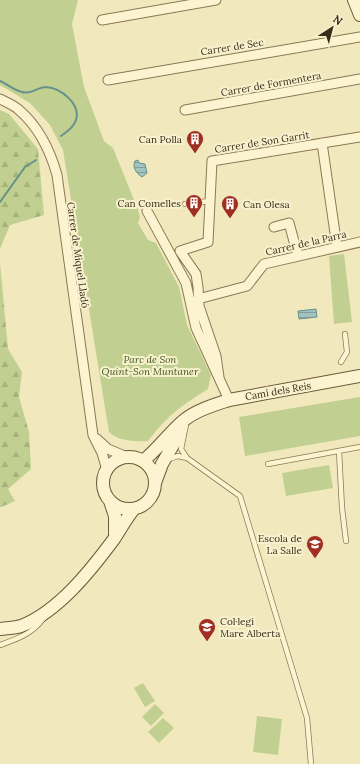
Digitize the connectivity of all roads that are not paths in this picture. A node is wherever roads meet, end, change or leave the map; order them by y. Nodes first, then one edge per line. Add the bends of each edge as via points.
1 (216, 0) edge
2 (354, 0) edge
3 (360, 15) edge
4 (102, 20) dead end
5 (360, 38) edge
6 (360, 79) edge
7 (108, 80) dead end
8 (0, 99) edge
9 (185, 110) dead end
10 (360, 137) edge
11 (322, 143) junction
12 (210, 201) junction
13 (185, 204) dead end
14 (147, 211) dead end
15 (274, 227) dead end
16 (360, 242) edge
17 (337, 247) junction
18 (298, 256) junction
19 (198, 298) junction
20 (345, 334) dead end
21 (341, 362) dead end
22 (360, 376) edge
23 (219, 377) junction
24 (229, 400) junction
25 (197, 412) junction
26 (186, 425) junction
27 (93, 435) junction
28 (360, 447) edge
29 (339, 451) junction
30 (127, 457) junction
31 (187, 458) junction
32 (143, 461) junction
33 (162, 464) junction
34 (268, 464) dead end
35 (106, 470) junction
36 (155, 483) junction
37 (110, 501) junction
38 (134, 509) junction
39 (114, 538) junction
40 (346, 541) dead end
41 (47, 612) junction
42 (0, 629) edge
43 (0, 645) edge
44 (311, 764) edge

1 - 4 street
2 - 3 street
5 - 7 street, Carrer de Sec
6 - 9 street, Carrer de Formentera
8 - 27 street, Carrer de Miquel Lladó via 19,110 44,139 57,175
10 - 11 street, Carrer de Son Garrit
11 - 12 street, Carrer de Son Garrit via 212,161
11 - 17 street
12 - 13 lane
12 - 19 street, Carrer de Son Garrit via 208,242 180,251 196,274
14 - 23 street via 186,283 196,328
15 - 18 street via 289,223
16 - 17 street, Carrer de la Parra
17 - 18 street, Carrer de la Parra
18 - 19 street, Carrer de la Parra via 264,264 247,286
19 - 23 street via 198,306 216,356
20 - 21 lane via 347,352
22 - 24 street, Camí dels Reis
23 - 24 street
24 - 25 street, Camí dels Reis
25 - 26 street, Camí dels Reis
25 - 32 street, Camí dels Reis via 185,420
26 - 31 lane via 181,449
26 - 33 street, Camí dels Reis
27 - 30 street via 108,449
27 - 35 street, Carrer de Miquel Lladó via 102,452
28 - 29 lane
29 - 34 lane
29 - 40 lane
30 - 32 street
30 - 35 street via 119,459
31 - 33 lane via 178,456
31 - 44 lane via 240,496 307,718
32 - 36 street via 154,474
33 - 36 street, Camí dels Reis
35 - 37 street via 104,486
36 - 38 street via 154,492 149,500
37 - 38 street via 125,509
37 - 39 street via 115,516
38 - 39 street
39 - 41 street via 90,570
41 - 42 street via 20,626
41 - 43 lane via 32,631 22,638

